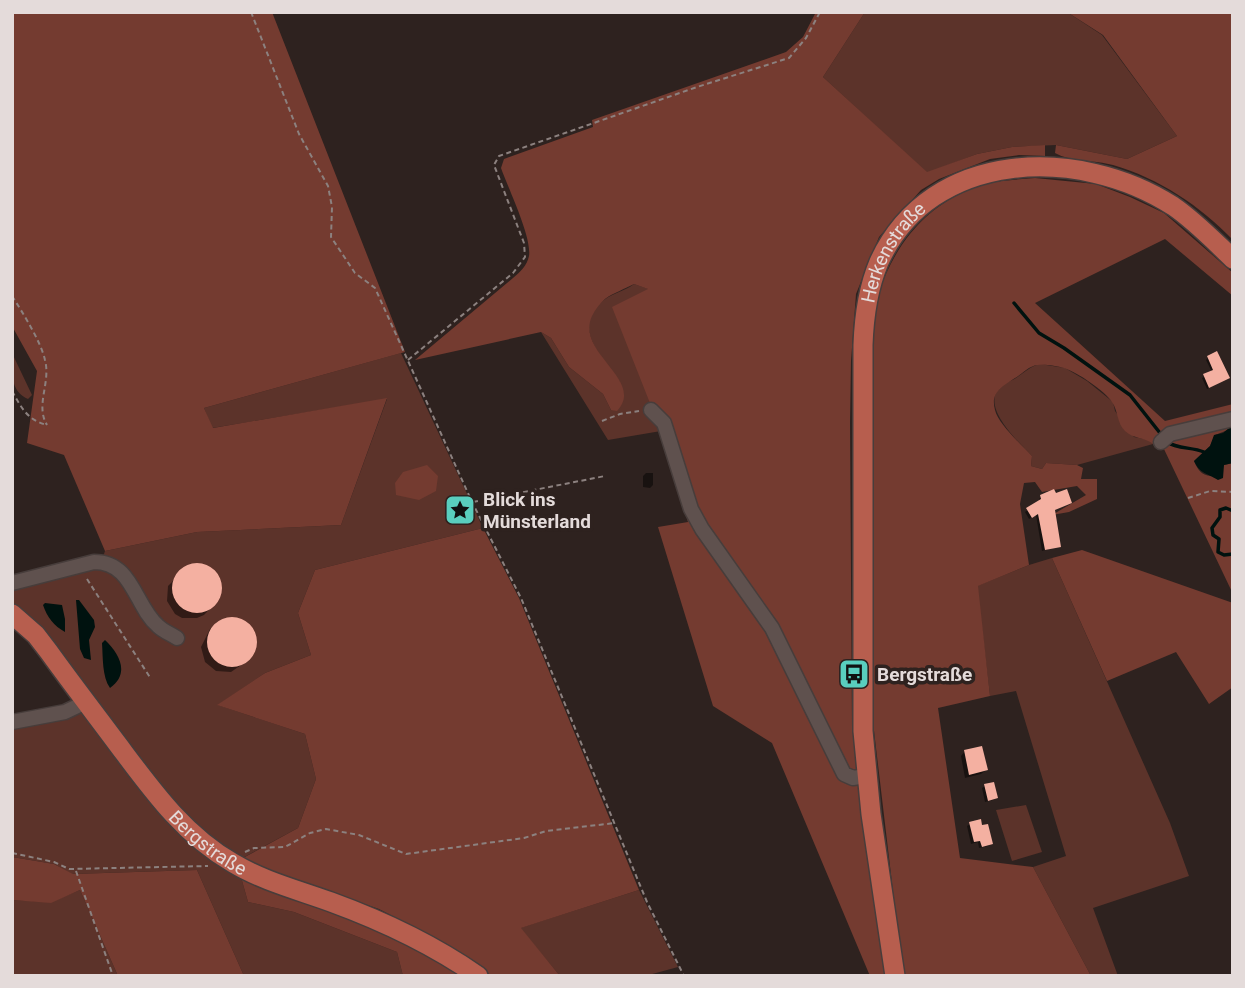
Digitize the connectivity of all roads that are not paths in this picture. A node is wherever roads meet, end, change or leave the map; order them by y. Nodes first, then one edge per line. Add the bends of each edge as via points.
1 (1233, 259) edge
2 (651, 410) road end
3 (1233, 419) edge
4 (1161, 442) dead end
5 (12, 583) edge
6 (12, 614) edge
7 (177, 638) dead end
8 (86, 702) junction
9 (12, 722) edge
10 (866, 776) junction
11 (478, 976) edge
12 (895, 976) edge

1 - 10 main road, Herkenstraße via 1174,207 1135,186 1062,168 1004,169 957,183 916,211 892,240 872,282 864,326
2 - 10 lane via 664,423 691,509 772,628 844,774
3 - 4 lane via 1170,434
5 - 7 lane via 106,562 121,571 157,625
6 - 8 main road, Bergstraße via 36,635
8 - 9 lane via 65,712
8 - 11 main road, Bergstraße via 172,815 230,861 393,926
10 - 12 main road

